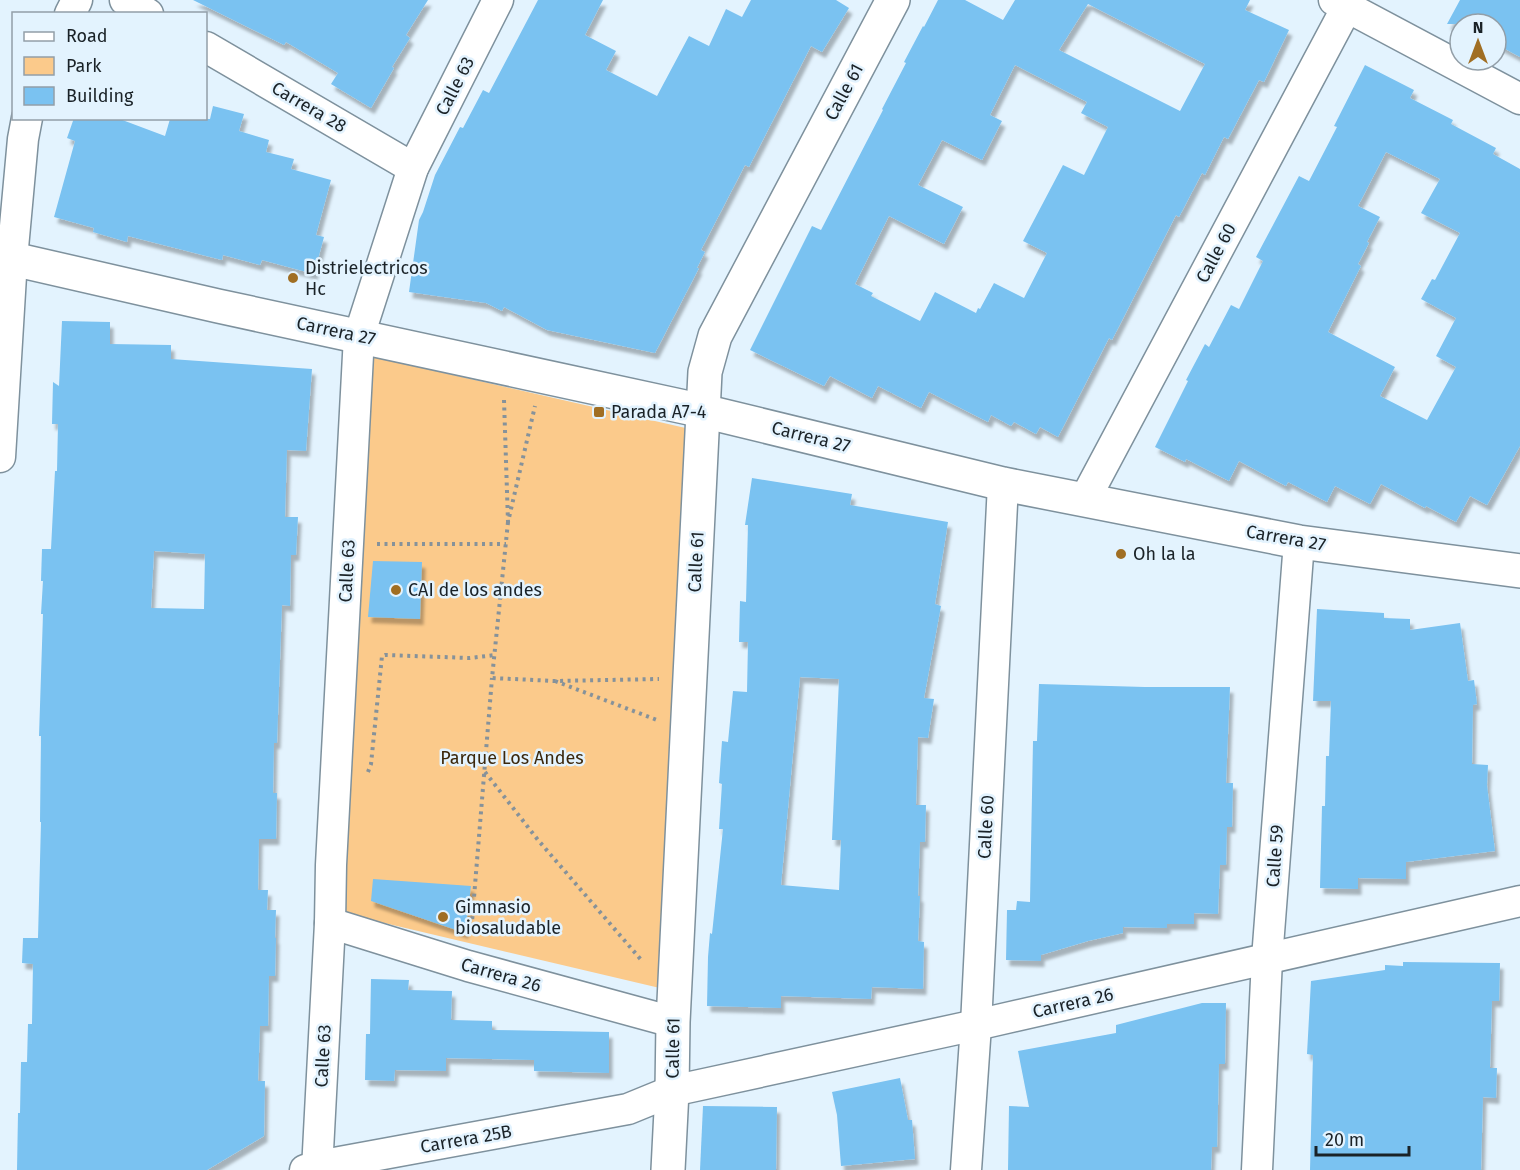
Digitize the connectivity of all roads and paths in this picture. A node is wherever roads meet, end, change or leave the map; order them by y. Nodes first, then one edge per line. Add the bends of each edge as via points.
1 (125, 0) edge
2 (498, 0) edge
3 (893, 0) edge
4 (1340, 3) edge
5 (145, 12) edge
6 (207, 48) edge
7 (1520, 99) edge
8 (27, 120) edge
9 (413, 168) junction
10 (6, 257) edge
11 (359, 336) junction
12 (504, 395) dead end
13 (536, 402) dead end
14 (703, 411) junction
15 (0, 457) edge
16 (1003, 484) junction
17 (1084, 499) junction
18 (508, 522) junction
19 (1299, 542) junction
20 (370, 544) dead end
21 (506, 544) junction
22 (1520, 571) edge
23 (495, 655) junction
24 (492, 678) junction
25 (666, 678) dead end
26 (555, 681) junction
27 (664, 722) dead end
28 (368, 772) dead end
29 (485, 772) junction
30 (1520, 901) edge
31 (330, 922) junction
32 (1267, 959) junction
33 (468, 966) junction
34 (647, 967) dead end
35 (673, 1022) junction
36 (976, 1025) junction
37 (672, 1090) junction
38 (628, 1109) joint
39 (314, 1168) edge
40 (668, 1170) edge
41 (966, 1170) edge
42 (1257, 1170) edge

1 - 5 street
2 - 9 street, Calle 63
3 - 14 street, Calle 61 via 715,336 705,372
4 - 7 street
4 - 17 street, Calle 60
6 - 9 street, Carrera 28
8 - 10 street
9 - 11 street, Calle 63
10 - 11 street, Carrera 27
10 - 15 street
11 - 14 street, Carrera 27
11 - 31 street, Calle 63
12 - 18 path
13 - 18 path
14 - 16 street, Carrera 27
14 - 35 street, Calle 61
16 - 17 street, Carrera 27
16 - 36 street, Calle 60
17 - 19 street, Carrera 27
18 - 21 path
19 - 22 street, Carrera 27
19 - 32 street, Calle 59
20 - 21 path
21 - 23 path
23 - 24 path
23 - 28 path via 382,656
24 - 26 path
24 - 29 path
25 - 26 path
26 - 27 path
29 - 33 path
29 - 34 path
30 - 32 street, Carrera 26
31 - 33 street, Carrera 26
31 - 39 street, Calle 63
32 - 36 street, Carrera 26
32 - 42 street, Calle 59
33 - 35 street, Carrera 26
35 - 37 street, Calle 61
36 - 37 street, Carrera 26
36 - 41 street, Calle 60
37 - 38 street, Carrera 26
37 - 40 street, Calle 61
38 - 39 street, Carrera 25B

